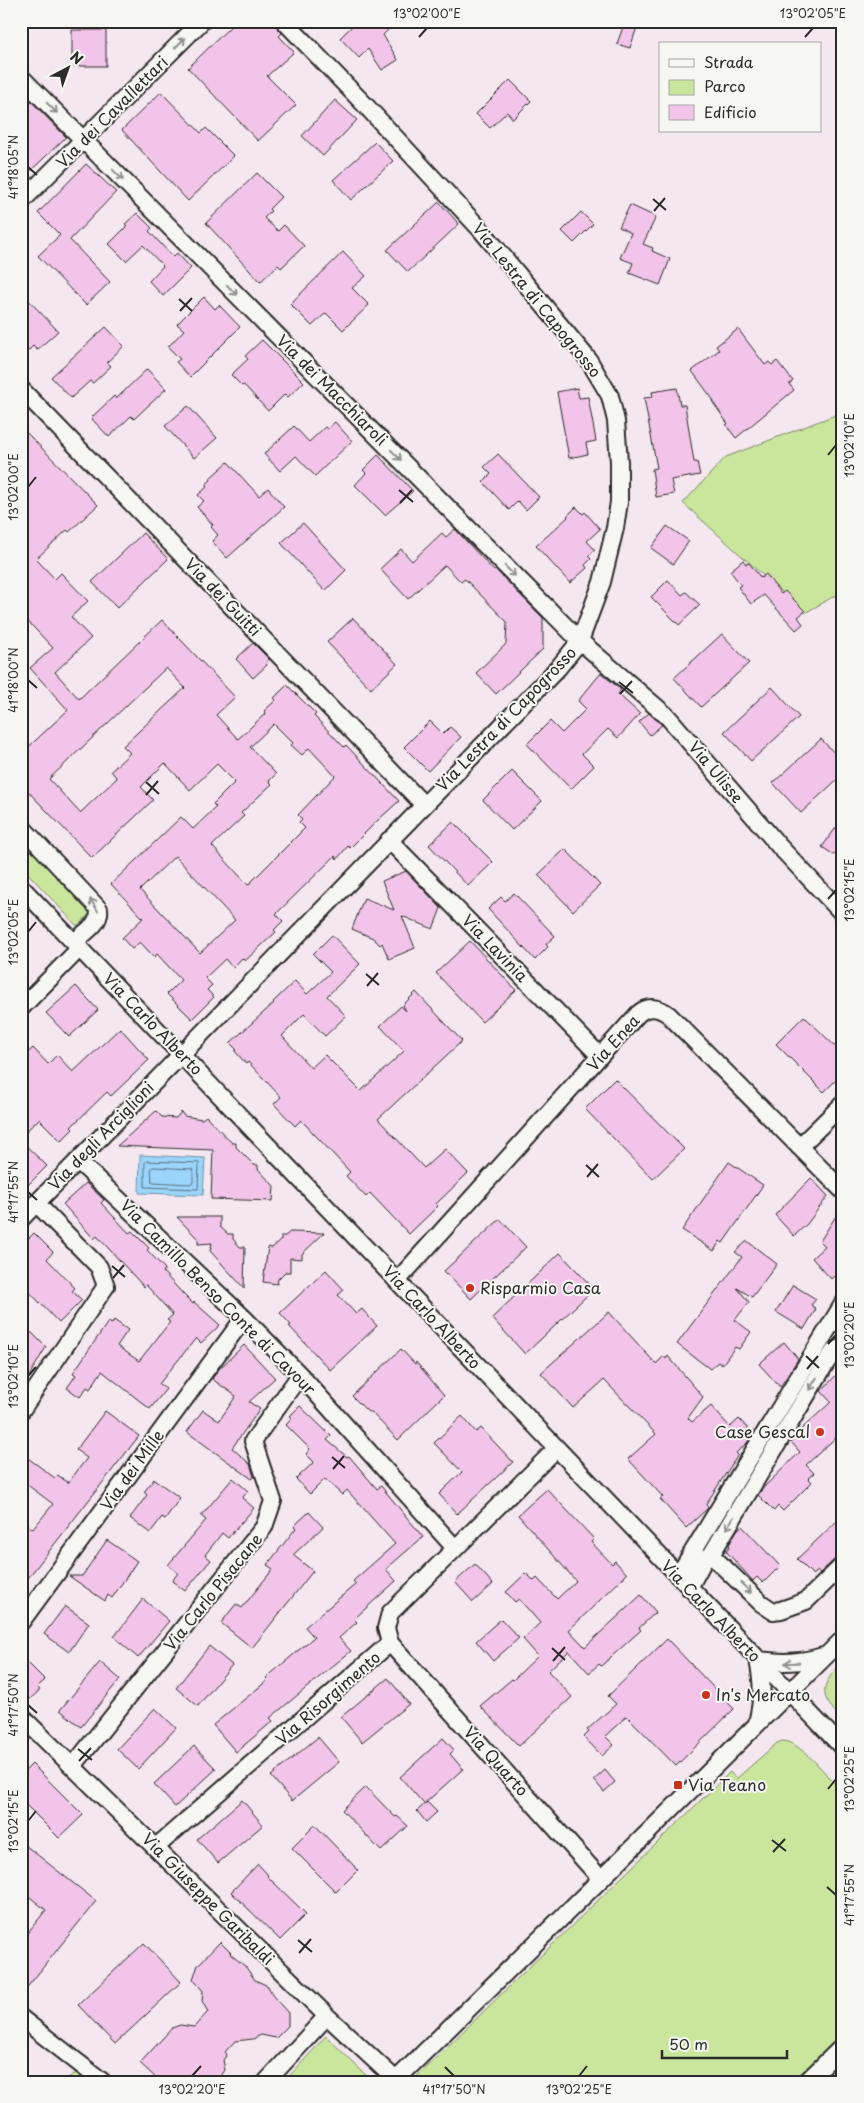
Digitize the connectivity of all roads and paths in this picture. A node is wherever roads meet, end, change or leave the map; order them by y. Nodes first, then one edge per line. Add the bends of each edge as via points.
1 (202, 21) edge
2 (284, 21) edge
3 (21, 77) edge
4 (84, 140) junction
5 (21, 202) edge
6 (21, 389) edge
7 (580, 641) junction
8 (424, 805) junction
9 (21, 826) edge
10 (389, 840) junction
11 (21, 887) edge
12 (843, 914) edge
13 (77, 945) junction
14 (21, 1008) edge
15 (181, 1054) junction
16 (600, 1056) junction
17 (843, 1104) edge
18 (799, 1147) junction
19 (78, 1160) junction
20 (843, 1191) edge
21 (36, 1203) junction
22 (21, 1218) edge
23 (397, 1281) junction
24 (843, 1304) edge
25 (244, 1318) junction
26 (843, 1347) edge
27 (300, 1375) junction
28 (21, 1411) edge
29 (556, 1449) junction
30 (455, 1548) junction
31 (711, 1555) junction
32 (843, 1565) edge
33 (678, 1576) junction
34 (689, 1588) junction
35 (21, 1622) edge
36 (843, 1638) edge
37 (390, 1643) junction
38 (825, 1656) junction
39 (758, 1660) junction
40 (789, 1692) junction
41 (21, 1716) edge
42 (756, 1725) junction
43 (843, 1748) edge
44 (73, 1766) junction
45 (156, 1848) junction
46 (601, 1879) junction
47 (327, 2016) junction
48 (21, 2018) edge
49 (843, 2046) edge
50 (103, 2082) edge
51 (266, 2082) edge
52 (806, 2082) edge

4 -> 1 street, Via dei Cavallettari
2 - 7 street, Via Lestra di Capogrosso via 487,238 588,359 607,390 616,421 619,502 605,572
3 -> 4 street, Via dei Macchiaroli
4 - 5 street, Via dei Cavallettari
4 -> 7 street, Via dei Macchiaroli
6 - 8 street, Via dei Guitti
7 - 8 street, Via Lestra di Capogrosso via 548,679
7 - 12 street, Via Ulisse via 668,717 779,846
8 - 10 street, Via Lestra di Capogrosso
13 -> 9 street via 96,922 99,909
10 - 15 street, Via Lestra di Capogrosso
10 - 16 street, Via Lavinia
11 - 13 street, Via Carlo Alberto
13 - 14 street
13 - 15 street, Via Carlo Alberto
15 - 19 street, Via degli Arciglioni
15 - 23 street, Via Carlo Alberto
16 - 18 street, Via Enea via 642,1010 660,1009
16 - 23 street, Via Enea
17 - 18 street
18 - 20 street, Via Enea
19 - 21 street, Via degli Arciglioni
19 - 25 street, Via Camillo Benso Conte di Cavour
21 - 22 street, Via degli Arciglioni
21 - 28 street via 99,1268 106,1286
23 - 29 street, Via Carlo Alberto
24 - 33 street
25 - 27 street, Via Camillo Benso Conte di Cavour
25 - 35 street, Via dei Mille
26 -> 31 street via 834,1351 826,1363
27 - 30 street, Via Camillo Benso Conte di Cavour
27 - 44 street, Via Carlo Pisacane via 253,1441 273,1501 264,1527
29 - 30 street, Via Risorgimento
29 - 33 street, Via Carlo Alberto
30 - 37 street, Via Risorgimento via 390,1613 386,1628
31 -> 32 street via 773,1611 806,1601
31 - 34 street via 704,1560
33 - 34 street, Via Carlo Alberto
34 - 39 street, Via Carlo Alberto
36 - 38 street
37 - 45 street, Via Risorgimento
37 - 46 street, Via Quarto
38 -> 39 street via 801,1663
38 - 40 street
39 - 40 street, Via Carlo Alberto
39 - 42 street via 763,1684
40 - 42 street
40 - 43 street, Via Carlo Alberto
41 - 44 street, Via Giuseppe Garibaldi
42 - 46 street
44 - 45 street, Via Giuseppe Garibaldi
45 - 47 street, Via Giuseppe Garibaldi
46 - 47 street, Via Giuseppe Garibaldi via 396,2080
47 - 51 street
48 - 50 street
49 - 52 street

